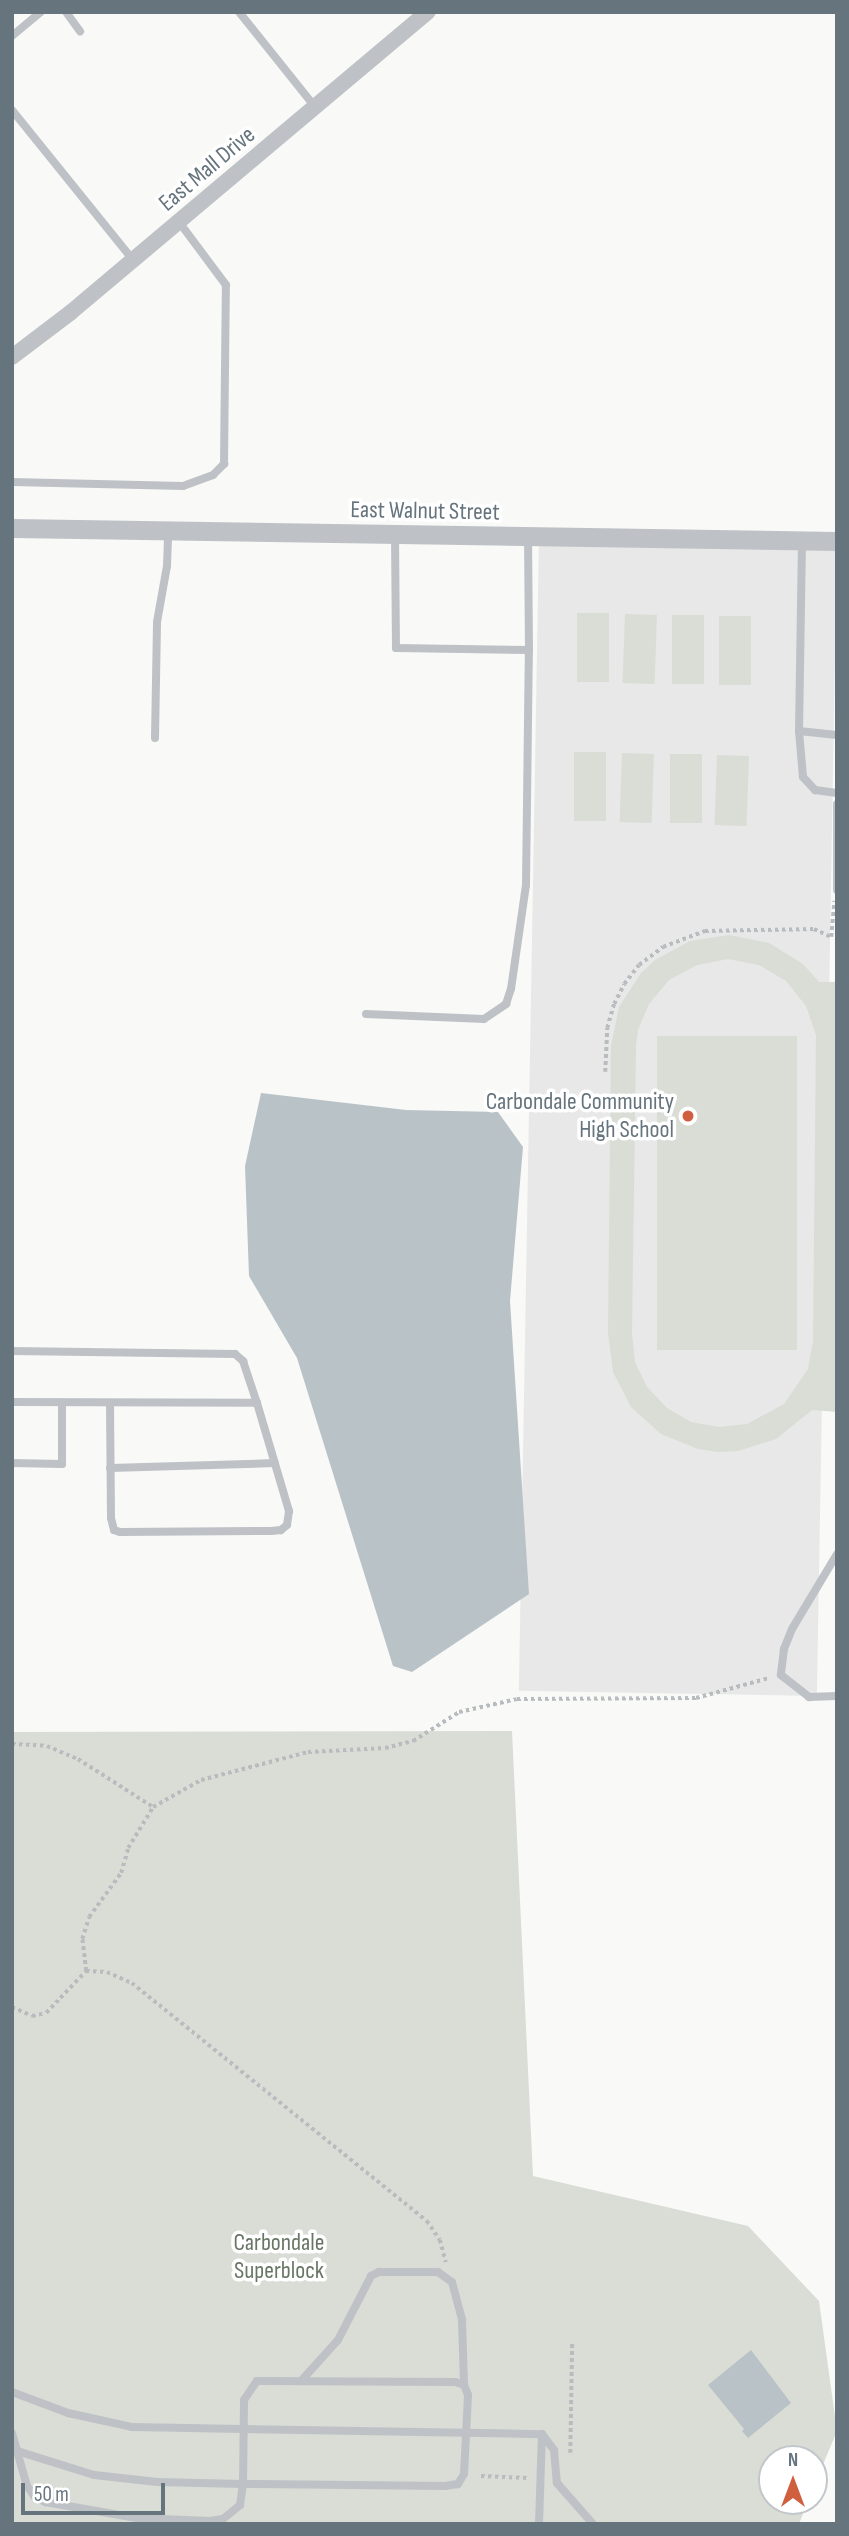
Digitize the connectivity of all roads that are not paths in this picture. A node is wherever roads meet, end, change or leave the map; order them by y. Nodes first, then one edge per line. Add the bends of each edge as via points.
1 (41, 12) edge
2 (65, 12) edge
3 (239, 12) edge
4 (428, 12) edge
5 (80, 31) dead end
6 (12, 36) edge
7 (316, 107) junction
8 (12, 110) edge
9 (178, 222) junction
10 (133, 260) junction
11 (12, 357) edge
12 (12, 482) edge
13 (12, 528) edge
14 (168, 531) junction
15 (395, 535) junction
16 (528, 537) junction
17 (802, 541) junction
18 (837, 541) edge
19 (529, 650) junction
20 (799, 731) junction
21 (837, 735) edge
22 (155, 738) dead end
23 (837, 793) edge
24 (837, 804) edge
25 (836, 890) edge
26 (366, 1014) dead end
27 (12, 1352) edge
28 (12, 1402) edge
29 (62, 1403) junction
30 (110, 1403) junction
31 (257, 1403) junction
32 (12, 1463) edge
33 (275, 1464) junction
34 (110, 1468) junction
35 (837, 1554) edge
36 (837, 1696) edge
37 (301, 2381) junction
38 (464, 2385) junction
39 (12, 2392) edge
40 (243, 2430) junction
41 (468, 2431) junction
42 (12, 2433) edge
43 (542, 2434) junction
44 (17, 2451) junction
45 (243, 2484) junction
46 (540, 2524) edge
47 (593, 2524) edge

1 - 6 lane
2 - 5 lane
3 - 7 lane
4 - 7 street, East Mall Drive
7 - 9 street, East Mall Drive
8 - 10 lane
9 - 10 street, East Mall Drive
9 - 12 lane via 226,285 224,464 213,475 183,486
10 - 11 street, East Mall Drive
13 - 14 street, East Walnut Street
14 - 15 street, East Walnut Street
14 - 22 lane via 157,622
15 - 16 street, East Walnut Street
15 - 19 lane via 396,648
16 - 17 street, East Walnut Street
16 - 19 lane
17 - 18 street, East Walnut Street
17 - 20 lane
19 - 26 lane via 526,885 506,1004 484,1019
20 - 21 lane
20 - 23 lane via 803,777 815,790
24 - 25 lane
27 - 31 lane via 235,1354 243,1361
28 - 29 lane
29 - 30 lane
29 - 32 lane via 62,1464
30 - 31 lane
30 - 34 lane
31 - 33 lane
33 - 34 lane
33 - 34 lane via 290,1519 281,1530 271,1531 120,1532 111,1525
35 - 36 lane via 792,1629 780,1675 809,1697
37 - 38 lane
37 - 38 lane via 338,2340 371,2276 379,2272 438,2272 452,2282 462,2320
37 - 40 lane via 257,2381 244,2400
38 - 41 lane
39 - 40 lane via 68,2413 132,2427
40 - 41 lane
40 - 45 lane
41 - 43 lane
41 - 45 lane via 464,2474 458,2484
42 - 44 lane
43 - 46 lane
43 - 47 lane via 554,2451 557,2483
44 - 45 lane via 94,2475
44 - 45 lane via 34,2496 56,2506 103,2514 223,2519 240,2505

